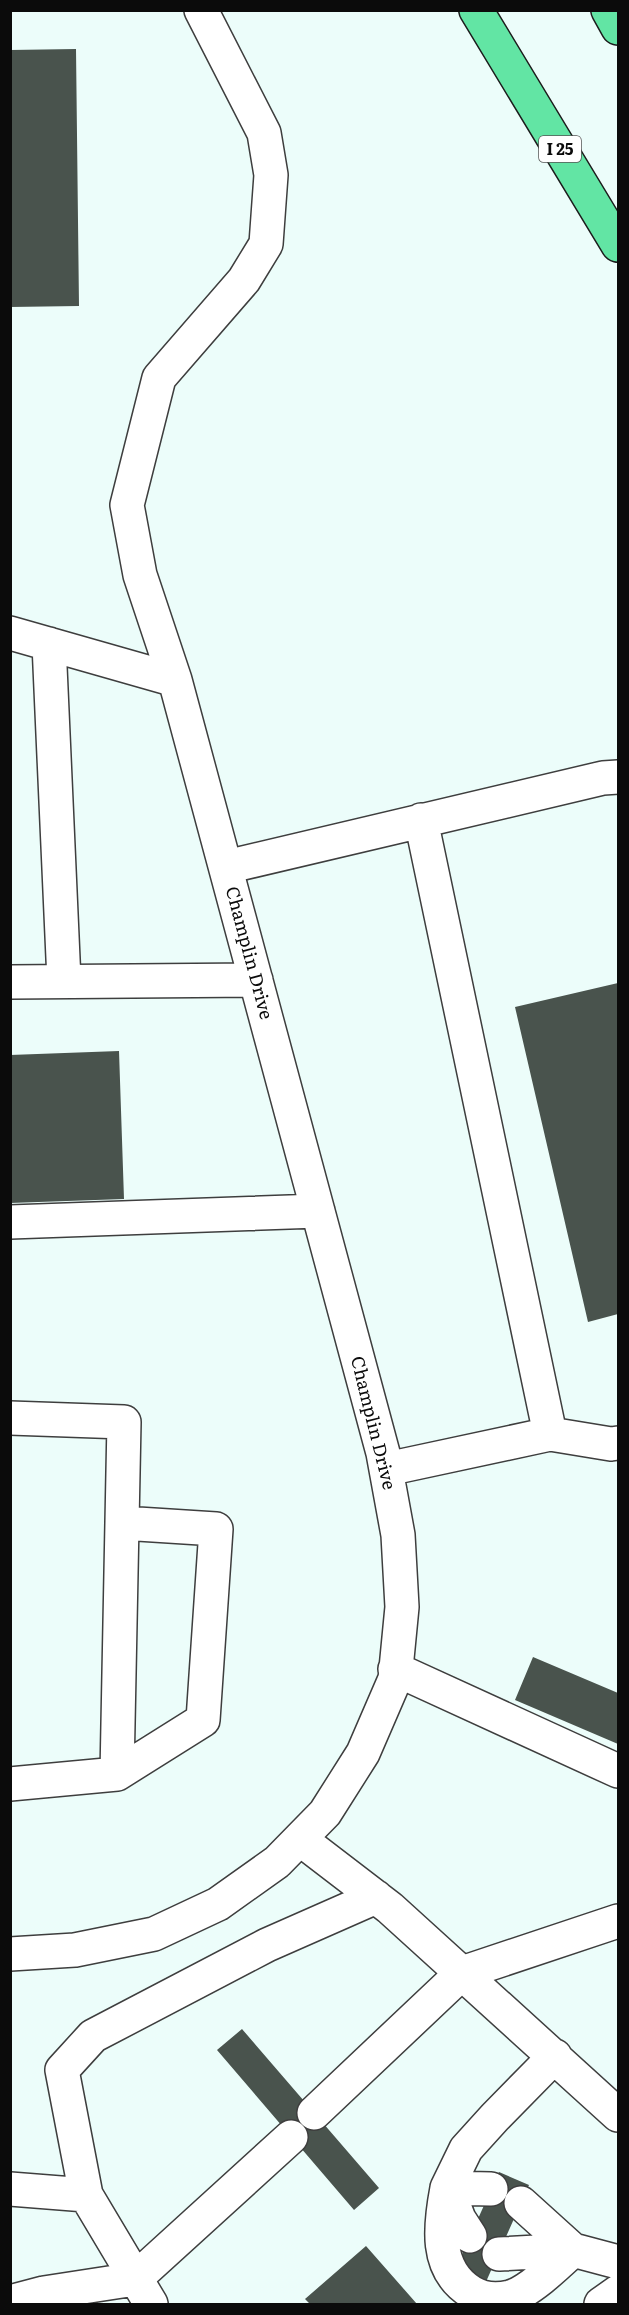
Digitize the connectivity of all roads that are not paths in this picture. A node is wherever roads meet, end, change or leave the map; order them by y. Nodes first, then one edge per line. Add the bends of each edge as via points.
1 (201, 10) edge
2 (476, 10) edge
3 (608, 10) edge
4 (618, 28) edge
5 (618, 245) edge
6 (10, 633) edge
7 (49, 644) junction
8 (175, 680) junction
9 (618, 777) edge
10 (421, 820) junction
11 (226, 867) junction
12 (256, 980) junction
13 (64, 981) junction
14 (10, 982) edge
15 (318, 1211) junction
16 (10, 1222) edge
17 (10, 1418) edge
18 (550, 1434) junction
19 (618, 1443) edge
20 (387, 1469) junction
21 (122, 1523) junction
22 (395, 1669) junction
23 (618, 1771) edge
24 (117, 1774) junction
25 (10, 1784) edge
26 (300, 1839) junction
27 (376, 1897) junction
28 (618, 1921) edge
29 (10, 1954) edge
30 (462, 1973) junction
31 (555, 2056) junction
32 (315, 2113) dead end
33 (618, 2115) edge
34 (291, 2137) dead end
35 (447, 2188) junction
36 (10, 2189) edge
37 (491, 2189) dead end
38 (86, 2195) junction
39 (521, 2203) dead end
40 (470, 2236) dead end
41 (573, 2250) junction
42 (499, 2254) dead end
43 (618, 2262) edge
44 (143, 2292) edge
45 (618, 2292) edge
46 (10, 2302) edge
47 (601, 2304) edge

1 - 8 street, Champlin Drive via 264,133 271,175 266,244 244,280 159,378 128,505 140,575
2 - 5 highway, I 25
3 - 4 highway
6 - 7 street
7 - 8 street
7 - 13 street
8 - 11 street, Champlin Drive
9 - 10 street
10 - 11 street
10 - 18 street
11 - 12 street, Champlin Drive
12 - 13 street
12 - 15 street, Champlin Drive
13 - 14 street
15 - 16 street
15 - 20 street, Champlin Drive
17 - 21 street via 124,1422
18 - 19 street
18 - 20 street
20 - 22 street, Champlin Drive via 398,1535 402,1607
21 - 24 street
21 - 24 street via 216,1529 203,1720
22 - 23 street
22 - 26 street, Champlin Drive via 395,1679 363,1753 325,1813
24 - 25 street
26 - 27 street
26 - 29 street, Champlin Drive via 277,1862 218,1904 154,1934 75,1950
27 - 30 street
27 - 38 street via 267,1946 93,2036 62,2070
28 - 30 street
30 - 31 street
30 - 32 street
31 - 33 street
31 - 35 street via 466,2149
34 - 44 street
35 - 37 street
35 - 40 street
35 - 41 street via 441,2217 445,2263 458,2283 481,2298 511,2296 539,2280
36 - 38 street
38 - 44 street
39 - 41 street
41 - 42 street
41 - 43 street
44 - 46 street via 44,2293
45 - 47 street

